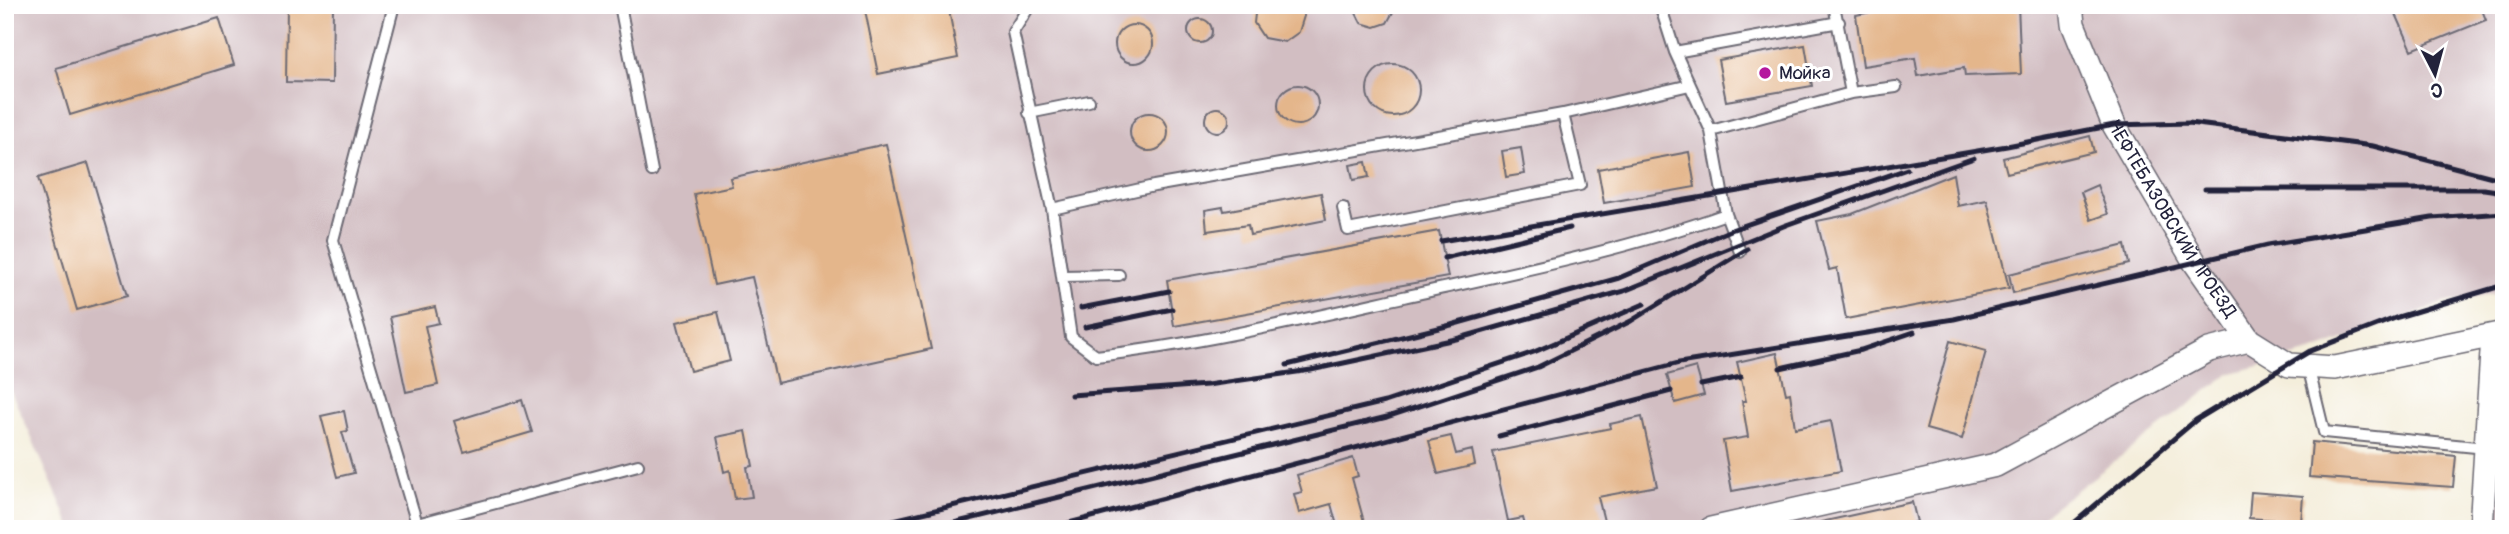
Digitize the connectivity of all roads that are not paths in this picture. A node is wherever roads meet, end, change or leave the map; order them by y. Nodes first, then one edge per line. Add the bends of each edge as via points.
1 (394, 5) edge
2 (620, 5) edge
3 (1030, 5) edge
4 (1660, 5) edge
5 (1834, 5) edge
6 (2071, 5) edge
7 (1839, 22) junction
8 (1675, 52) junction
9 (1690, 85) junction
10 (1896, 87) dead end
11 (1851, 93) junction
12 (1090, 101) dead end
13 (1029, 113) junction
14 (1563, 114) junction
15 (1711, 131) junction
16 (652, 171) dead end
17 (1343, 208) dead end
18 (1052, 209) junction
19 (1726, 214) junction
20 (1740, 252) dead end
21 (1119, 275) dead end
22 (1062, 276) junction
23 (2498, 334) edge
24 (2249, 340) junction
25 (2308, 366) junction
26 (2486, 448) junction
27 (638, 465) dead end
28 (1711, 529) edge
29 (2481, 529) edge

1 - 27 lane via 333,240 417,524
2 - 16 lane
3 - 13 lane via 1013,32
4 - 8 lane
5 - 7 lane
6 - 24 street, НЕФТЕБАЗОВСКИЙ ПРОЕЗД via 2073,24 2114,125 2194,261
7 - 8 lane
7 - 11 lane
8 - 9 lane
9 - 14 lane
9 - 15 lane
10 - 11 lane
11 - 15 lane
12 - 13 lane
13 - 18 lane
14 - 17 lane via 1580,185 1348,230
14 - 18 lane via 1154,186
15 - 19 lane
18 - 22 lane
19 - 20 lane
19 - 22 lane via 1672,233 1457,285 1177,347 1096,356 1071,337
21 - 22 lane
23 - 25 street, НЕФТЕБАЗОВСКИЙ ПРОЕЗД via 2335,368
23 - 26 street
24 - 25 street, НЕФТЕБАЗОВСКИЙ ПРОЕЗД via 2289,365
24 - 28 street via 2209,350 1996,465
25 - 26 lane via 2324,432
26 - 29 street

